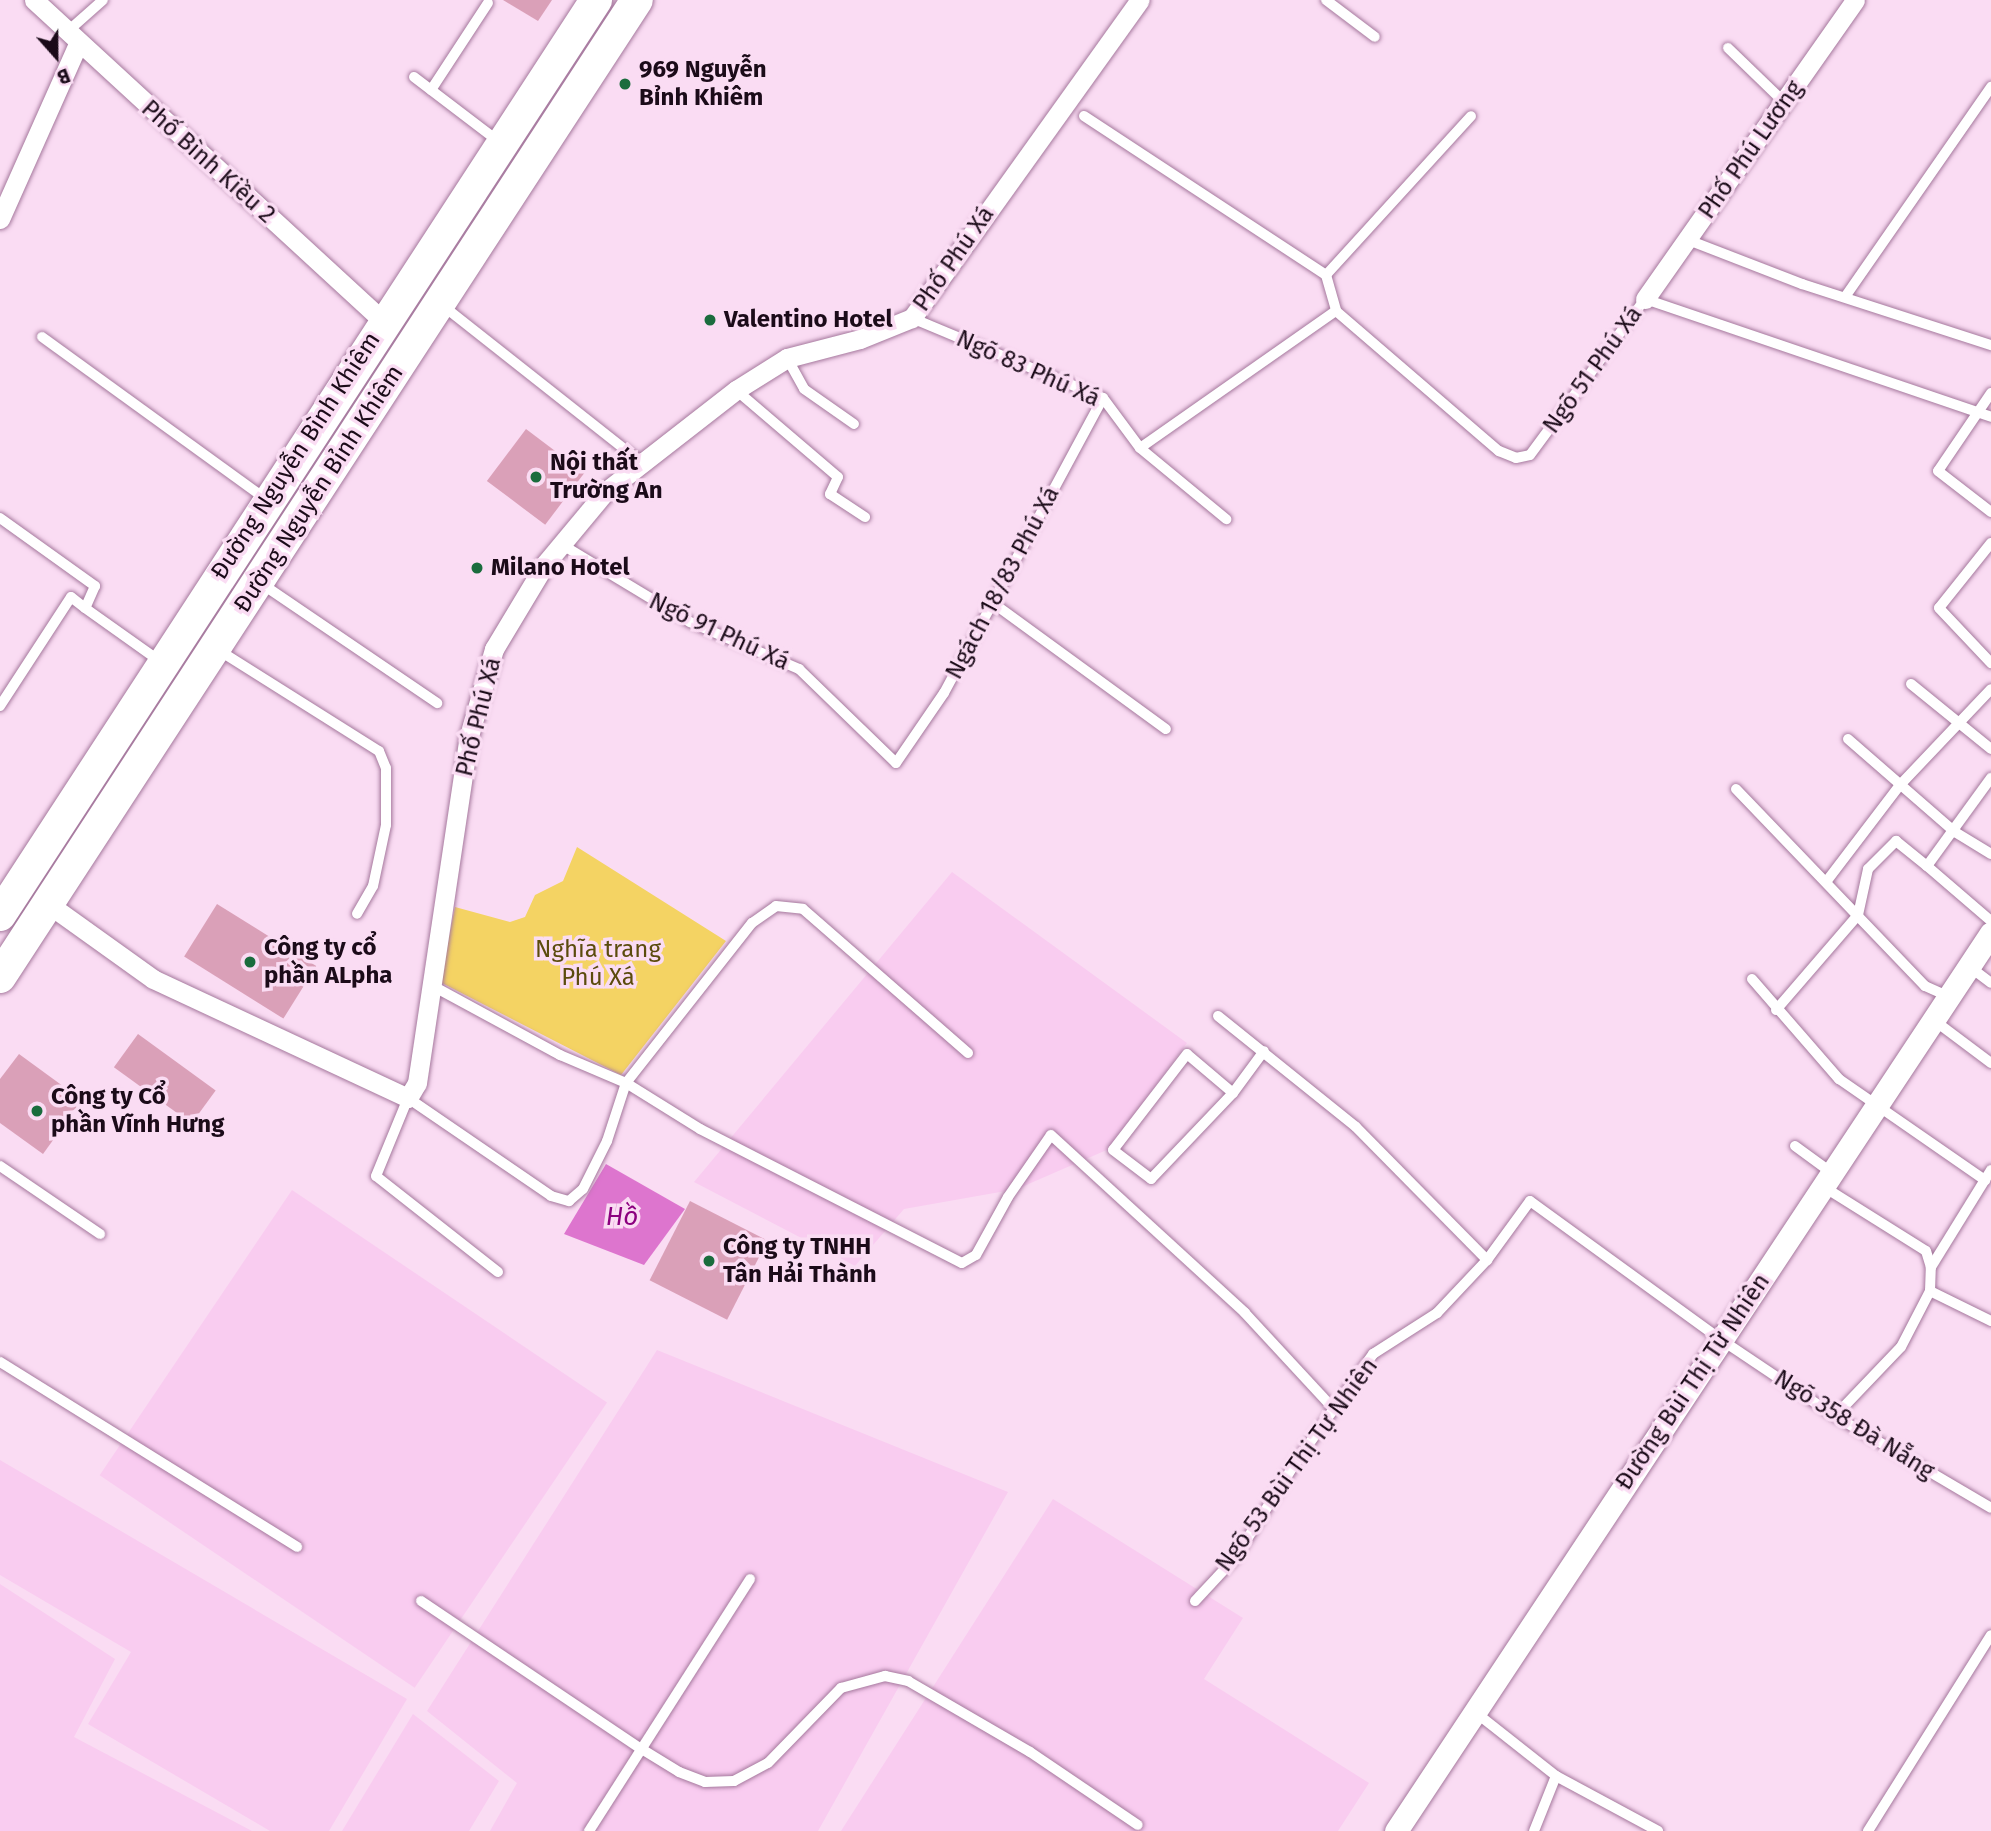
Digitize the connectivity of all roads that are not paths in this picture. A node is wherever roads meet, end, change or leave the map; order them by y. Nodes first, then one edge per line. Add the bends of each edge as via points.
1 (34, 0) edge
2 (103, 0) edge
3 (596, 0) edge
4 (637, 0) edge
5 (1140, 0) edge
6 (1326, 0) edge
7 (1855, 0) edge
8 (488, 3) dead end
9 (1375, 37) dead end
10 (72, 38) junction
11 (1728, 48) dead end
12 (414, 77) dead end
13 (1991, 87) edge
14 (431, 90) junction
15 (1785, 103) junction
16 (1084, 116) dead end
17 (1471, 116) dead end
18 (502, 143) junction
19 (0, 219) edge
20 (1688, 240) junction
21 (1326, 275) junction
22 (1845, 297) junction
23 (1645, 299) junction
24 (439, 302) junction
25 (1336, 311) junction
26 (912, 318) junction
27 (384, 322) junction
28 (41, 337) dead end
29 (1991, 345) edge
30 (787, 358) junction
31 (736, 390) junction
32 (1991, 393) edge
33 (1103, 398) junction
34 (1978, 410) junction
35 (1991, 417) edge
36 (854, 424) dead end
37 (1140, 448) junction
38 (642, 463) junction
39 (267, 501) junction
40 (1991, 512) edge
41 (865, 517) dead end
42 (0, 519) edge
43 (1226, 519) dead end
44 (1991, 543) edge
45 (561, 544) junction
46 (259, 582) junction
47 (993, 603) junction
48 (85, 608) junction
49 (216, 649) junction
50 (162, 662) junction
51 (1991, 663) edge
52 (1911, 684) dead end
53 (1991, 689) edge
54 (437, 703) dead end
55 (0, 706) edge
56 (1957, 721) junction
57 (1166, 729) dead end
58 (1848, 739) dead end
59 (1991, 748) edge
60 (896, 763) joint
61 (1991, 778) edge
62 (1900, 785) junction
63 (1736, 789) dead end
64 (1955, 832) junction
65 (1991, 854) edge
66 (1927, 866) junction
67 (1826, 882) junction
68 (13, 886) junction
69 (47, 903) junction
70 (357, 914) dead end
71 (0, 915) edge
72 (1858, 915) junction
73 (1991, 921) edge
74 (1991, 933) edge
75 (1970, 967) junction
76 (0, 977) edge
77 (1752, 979) dead end
78 (1991, 983) edge
79 (431, 985) junction
80 (1950, 997) junction
81 (1776, 1010) junction
82 (1218, 1016) dead end
83 (1935, 1021) junction
84 (1264, 1051) junction
85 (968, 1053) dead end
86 (1991, 1063) edge
87 (626, 1083) junction
88 (1233, 1093) junction
89 (408, 1098) junction
90 (1879, 1104) junction
91 (1795, 1146) dead end
92 (0, 1166) edge
93 (1991, 1170) edge
94 (1828, 1180) junction
95 (1985, 1180) junction
96 (100, 1234) dead end
97 (1487, 1260) junction
98 (1931, 1267) junction
99 (498, 1272) dead end
100 (1930, 1291) junction
101 (1991, 1321) edge
102 (1720, 1339) junction
103 (0, 1362) edge
104 (1334, 1409) junction
105 (1835, 1416) junction
106 (1991, 1508) edge
107 (297, 1547) dead end
108 (750, 1579) dead end
109 (421, 1601) dead end
110 (1195, 1601) dead end
111 (1991, 1634) edge
112 (1475, 1712) junction
113 (640, 1748) junction
114 (1556, 1776) junction
115 (1138, 1825) dead end
116 (589, 1831) edge
117 (1396, 1831) edge
118 (1534, 1831) edge
119 (1658, 1831) edge
120 (1868, 1831) edge

1 - 10 street, Phố Bình Kiều 2
2 - 10 lane
3 - 18 highway, Đường Nguyễn Bình Khiêm
4 - 24 highway, Đường Nguyễn Bỉnh Khiêm
5 - 26 street, Phố Phú Xá
6 - 9 lane
7 - 15 street, Phố Phú Lương
8 - 14 lane
10 - 19 street
10 - 27 street, Phố Bình Kiều 2
11 - 15 lane
12 - 14 lane
13 - 22 lane
14 - 18 lane
15 - 20 street, Phố Phú Lương
16 - 21 lane
17 - 21 lane
18 - 27 highway, Đường Nguyễn Bình Khiêm
20 - 22 lane
20 - 23 street, Phố Phú Lương
21 - 25 lane
22 - 29 lane
23 - 25 lane, Ngõ 51 Phú Xá via 1530,455 1517,458 1499,451
23 - 34 lane, Ngõ 51 Phú Xá
24 - 38 lane
24 - 46 highway, Đường Nguyễn Bỉnh Khiêm
25 - 37 lane
26 - 30 street, Phố Phú Xá via 860,339
26 - 33 lane, Ngõ 83 Phú Xá
27 - 39 highway, Đường Nguyễn Bình Khiêm
28 - 39 lane
30 - 31 street, Phố Phú Xá
30 - 36 lane via 804,389 833,414
31 - 38 street, Phố Phú Xá
31 - 41 lane via 838,477 830,494
32 - 34 lane
33 - 37 lane, Ngõ 83 Phú Xá
33 - 47 lane, Ngách 18/83 Phú Xá
34 - 35 lane, Ngõ 51 Phú Xá
34 - 40 lane via 1938,471
37 - 43 lane, Ngõ 83 Phú Xá
38 - 45 street, Phố Phú Xá via 604,492
39 - 50 highway, Đường Nguyễn Bình Khiêm
42 - 48 lane via 95,586
44 - 51 lane via 1939,608
45 - 60 lane, Ngõ 91 Phú Xá via 690,622 799,669
45 - 79 street, Phố Phú Xá via 545,564 491,662 469,736
46 - 49 highway, Đường Nguyễn Bỉnh Khiêm
46 - 54 lane
47 - 57 lane
47 - 60 lane, Ngách 18/83 Phú Xá via 944,694
48 - 50 lane
48 - 55 lane via 71,597
49 - 69 highway, Đường Nguyễn Bỉnh Khiêm
49 - 70 lane via 379,751 386,768 386,825 373,886
50 - 68 highway, Đường Nguyễn Bình Khiêm
52 - 56 lane
53 - 56 lane
56 - 59 lane
56 - 62 lane
58 - 62 lane
61 - 64 lane
62 - 64 lane
62 - 67 lane
63 - 67 lane
64 - 65 lane
64 - 66 lane
66 - 72 lane via 1896,841 1868,869
66 - 73 lane
67 - 72 lane
68 - 69 highway
68 - 71 highway, Đường Nguyễn Bình Khiêm
69 - 76 highway, Đường Nguyễn Bỉnh Khiêm
69 - 89 street via 153,979
72 - 80 lane via 1925,986
72 - 81 lane
74 - 75 street, Đường Bùi Thị Từ Nhiên
75 - 78 lane
75 - 80 street, Đường Bùi Thị Từ Nhiên
77 - 81 lane
79 - 87 lane via 560,1055
79 - 89 street, Phố Phú Xá via 417,1083
80 - 83 street, Đường Bùi Thị Từ Nhiên
81 - 90 lane via 1839,1079
82 - 84 lane
83 - 86 lane
83 - 90 street, Đường Bùi Thị Từ Nhiên
84 - 88 lane
84 - 97 lane via 1356,1127
85 - 87 lane via 803,909 790,904 776,906 752,923
87 - 89 lane via 607,1141 583,1188 569,1201 551,1196
87 - 104 lane via 700,1129 962,1263 976,1255 1008,1197 1051,1135 1245,1313
88 - 88 lane via 1151,1179 1113,1150 1187,1054
89 - 99 lane via 376,1176
90 - 94 street, Đường Bùi Thị Từ Nhiên
90 - 95 lane
91 - 94 lane
92 - 96 lane
93 - 95 lane
94 - 98 lane via 1926,1251
94 - 102 street, Đường Bùi Thị Từ Nhiên
95 - 98 lane
97 - 102 lane, Ngõ 53 Bùi Thị Tự Nhiên via 1530,1201
97 - 104 lane, Ngõ 53 Bùi Thị Tự Nhiên via 1437,1313 1373,1354
98 - 100 lane
100 - 101 lane
100 - 105 lane via 1901,1347
102 - 105 lane, Ngõ 358 Đà Nẵng
102 - 112 street, Đường Bùi Thị Từ Nhiên
103 - 107 lane
104 - 110 lane, Ngõ 53 Bùi Thị Tự Nhiên via 1236,1558
105 - 106 lane, Ngõ 358 Đà Nẵng
108 - 113 lane
109 - 113 lane
111 - 120 lane
112 - 114 lane
112 - 117 street, Đường Bùi Thị Từ Nhiên
113 - 115 lane via 705,1782 734,1781 768,1763 841,1688 885,1676 908,1681 1030,1752
113 - 116 lane
114 - 118 lane
114 - 119 lane

